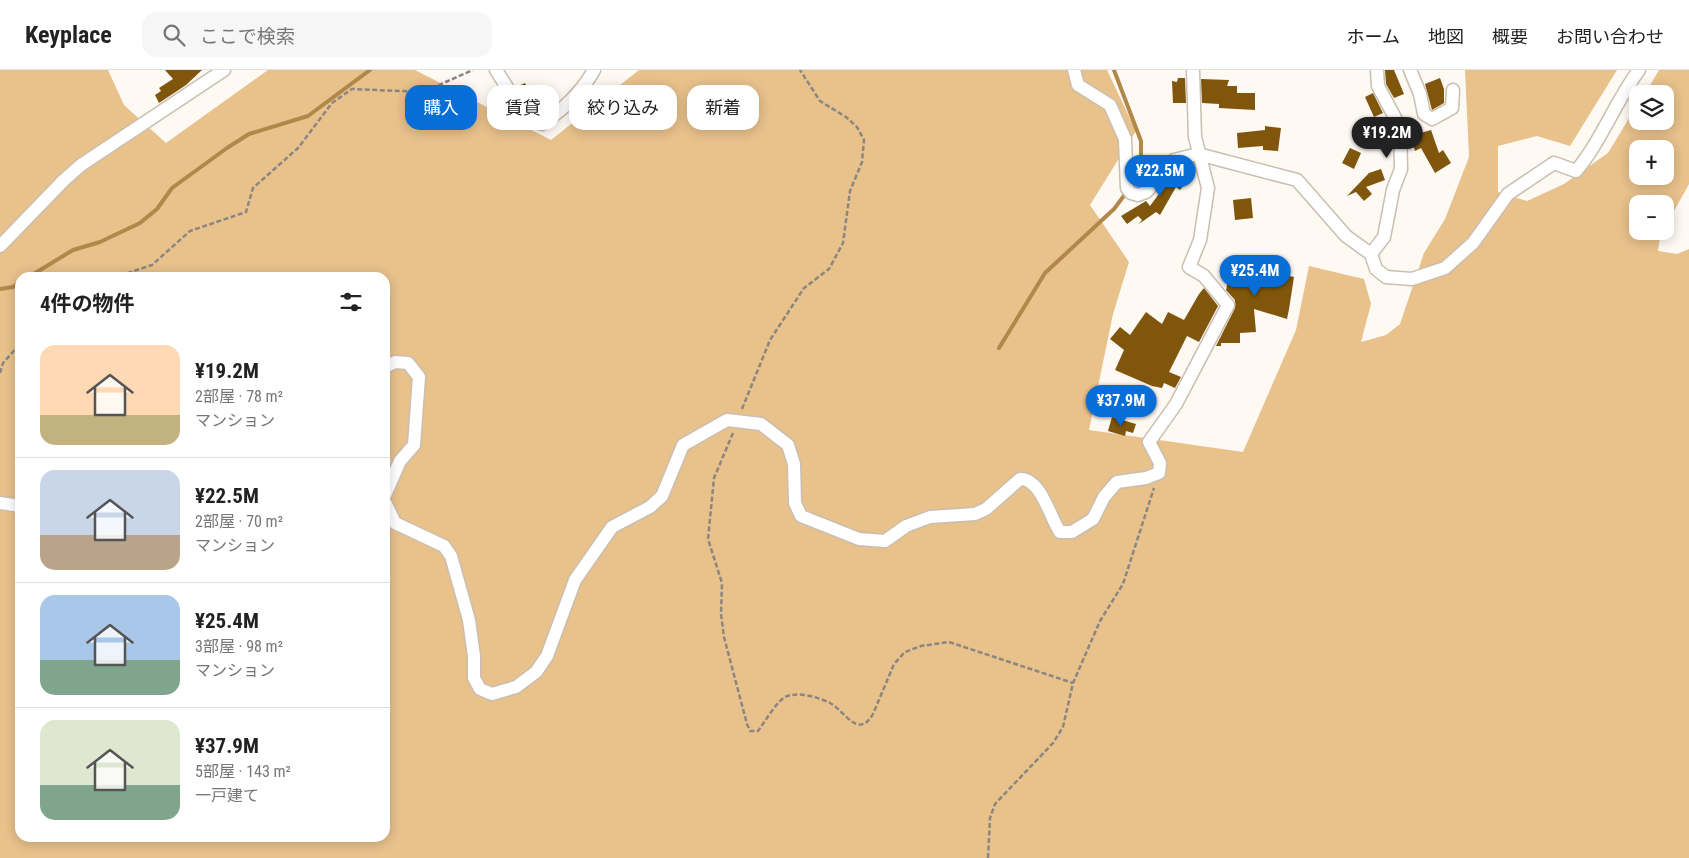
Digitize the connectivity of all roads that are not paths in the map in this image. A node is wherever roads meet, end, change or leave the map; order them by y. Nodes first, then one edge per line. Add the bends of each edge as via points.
1 (224, 70) edge
2 (496, 70) edge
3 (594, 70) edge
4 (1074, 70) edge
5 (1193, 70) edge
6 (1377, 70) edge
7 (1410, 70) edge
8 (1639, 70) edge
9 (1453, 90) dead end
10 (1198, 154) junction
11 (0, 246) edge
12 (1371, 254) junction
13 (390, 364) edge
14 (390, 484) edge
15 (0, 503) edge
16 (15, 505) edge
17 (390, 512) edge

1 - 11 street via 81,165
2 - 3 street via 525,116 542,124 564,108 588,82
4 - 10 street via 1078,85 1110,105 1125,139 1126,188 1131,193 1146,192 1174,160
5 - 10 street
6 - 12 street via 1378,86 1400,127 1401,169 1393,190 1384,237
7 - 9 street via 1424,114 1432,119 1452,108
8 - 12 street via 1626,87 1589,155 1576,171 1554,163 1508,194 1473,243 1445,268 1412,279 1386,277 1376,269
10 - 12 street via 1296,180 1346,236
10 - 17 street via 1208,188 1200,240 1189,267 1204,276 1228,305 1176,404 1149,442 1160,463 1159,473 1117,482 1104,497 1093,520 1072,532 1060,532 1031,481 1020,479 986,509 975,514 930,516 906,526 885,541 859,539 801,516 795,503 794,464 788,445 761,424 727,420 682,444 662,496 650,507 612,527 575,580 547,656 536,672 516,687 492,694 480,689 474,678 469,620 452,556 444,546 395,523
13 - 14 street via 408,363 419,377 414,445 400,461
15 - 16 street

